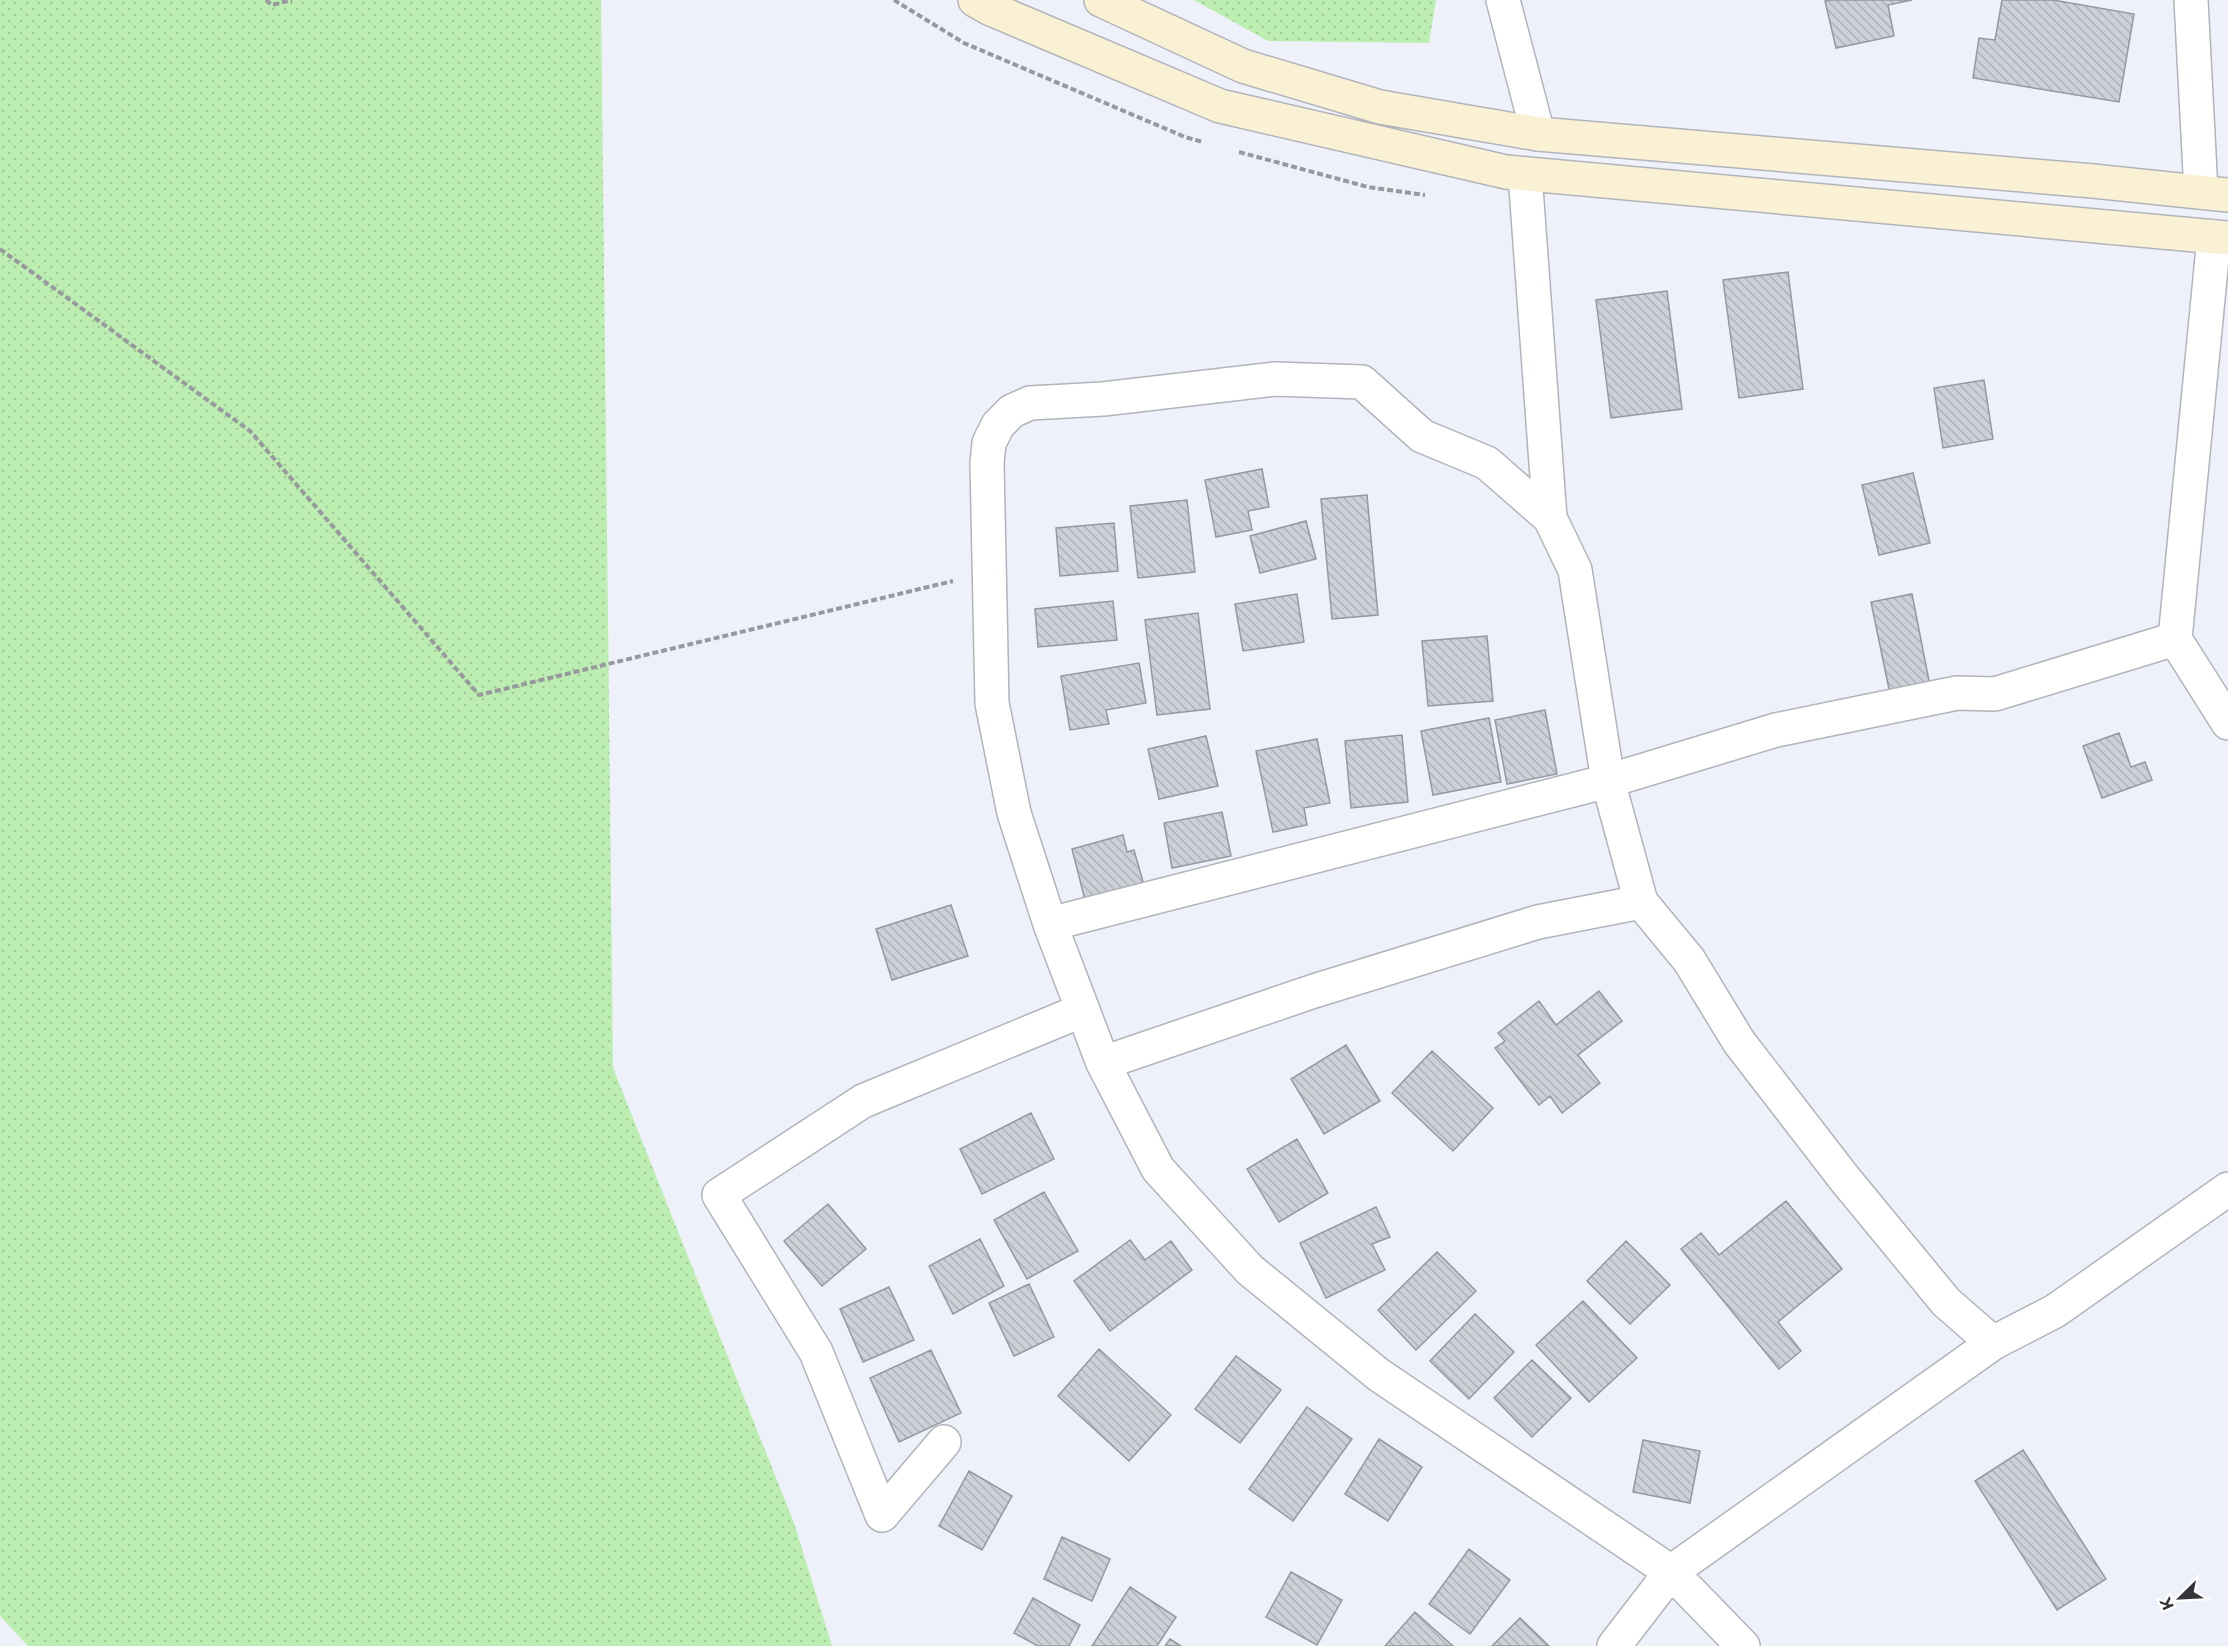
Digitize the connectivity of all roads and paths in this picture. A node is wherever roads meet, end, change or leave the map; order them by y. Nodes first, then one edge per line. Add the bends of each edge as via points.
1 (266, 0) edge
2 (292, 0) edge
3 (975, 0) edge
4 (1101, 0) edge
5 (1503, 0) edge
6 (2191, 0) edge
7 (1538, 134) junction
8 (1526, 174) junction
9 (2215, 194) edge
10 (2221, 237) edge
11 (0, 249) edge
12 (1550, 518) junction
13 (989, 573) junction
14 (2175, 639) junction
15 (2228, 723) edge
16 (1608, 781) junction
17 (1641, 902) junction
18 (1050, 924) junction
19 (1083, 1010) junction
20 (1103, 1063) junction
21 (2228, 1189) edge
22 (1993, 1343) junction
23 (944, 1442) dead end
24 (1671, 1572) junction
25 (1614, 1646) edge
26 (1743, 1646) edge

1 - 2 path via 272,5
3 - 8 street via 1220,106
4 - 7 street via 1243,66 1380,107
5 - 7 street
6 - 9 street
7 - 9 street via 2093,180
8 - 10 street
8 - 12 street
10 - 14 street
11 - 13 path via 250,431 479,695
12 - 13 street via 1487,463 1422,436 1362,382 1275,380 1103,399 1050,400 1012,411 998,425 989,443
12 - 16 street via 1575,570
13 - 18 street via 992,703 1014,813
14 - 15 street
14 - 16 street via 1995,694 1957,693 1776,730
16 - 17 street
16 - 18 street
17 - 20 street via 1538,922 1314,991
17 - 22 street via 1689,960 1739,1042 1844,1178 1946,1302
18 - 19 street
19 - 20 street
19 - 23 street via 863,1101 719,1195 816,1352 882,1515
20 - 24 street via 1158,1169 1250,1270 1379,1376
21 - 22 street via 2055,1311
22 - 24 street
24 - 25 street
24 - 26 street

